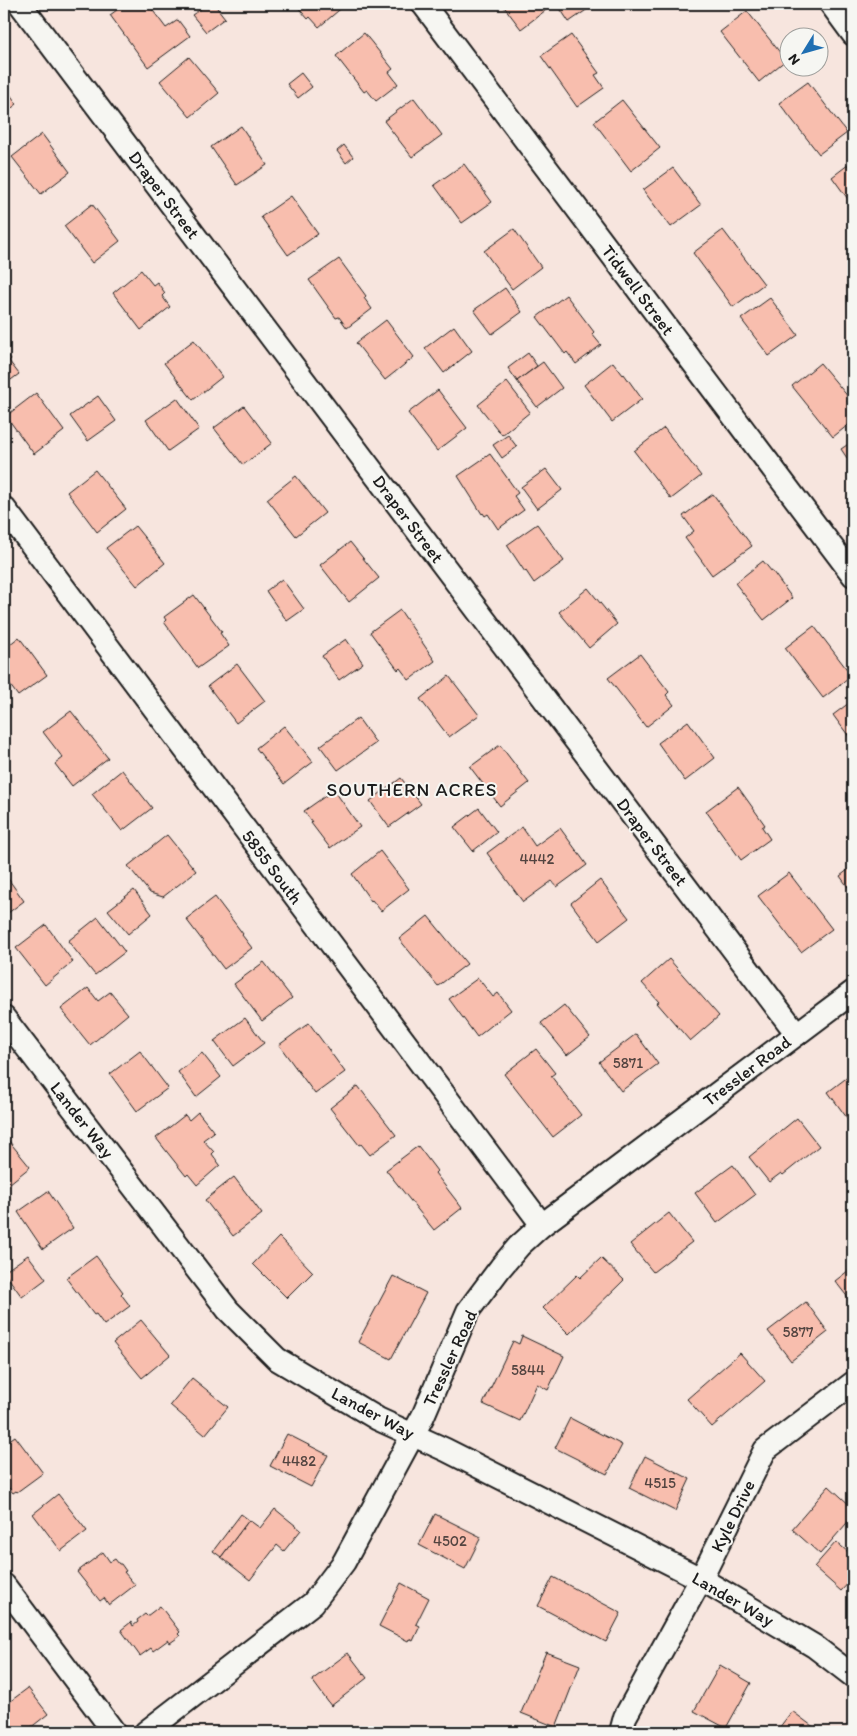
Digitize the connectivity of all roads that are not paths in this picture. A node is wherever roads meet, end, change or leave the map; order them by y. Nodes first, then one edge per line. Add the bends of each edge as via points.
1 (20, 4) edge
2 (423, 4) edge
3 (830, 4) edge
4 (853, 34) edge
5 (4, 508) edge
6 (853, 575) edge
7 (853, 992) edge
8 (4, 1018) edge
9 (797, 1034) junction
10 (542, 1225) junction
11 (853, 1384) edge
12 (412, 1435) junction
13 (702, 1579) junction
14 (4, 1585) edge
15 (853, 1676) edge
16 (114, 1732) edge
17 (146, 1732) edge
18 (621, 1732) edge

1 - 9 street, Draper Street
2 - 6 street, Tidwell Street
3 - 4 street
5 - 10 street, 5855 South
7 - 9 street, Tressler Road
8 - 12 street, Lander Way via 228,1310 277,1360 378,1419
9 - 10 street, Tressler Road
10 - 12 street, Tressler Road via 501,1266 468,1312
11 - 13 street, Kyle Drive via 765,1450
12 - 13 street, Lander Way
12 - 17 street, Tressler Road via 344,1562 314,1603
13 - 15 street, Lander Way via 814,1646
13 - 18 street, Kyle Drive via 625,1717
14 - 16 street

